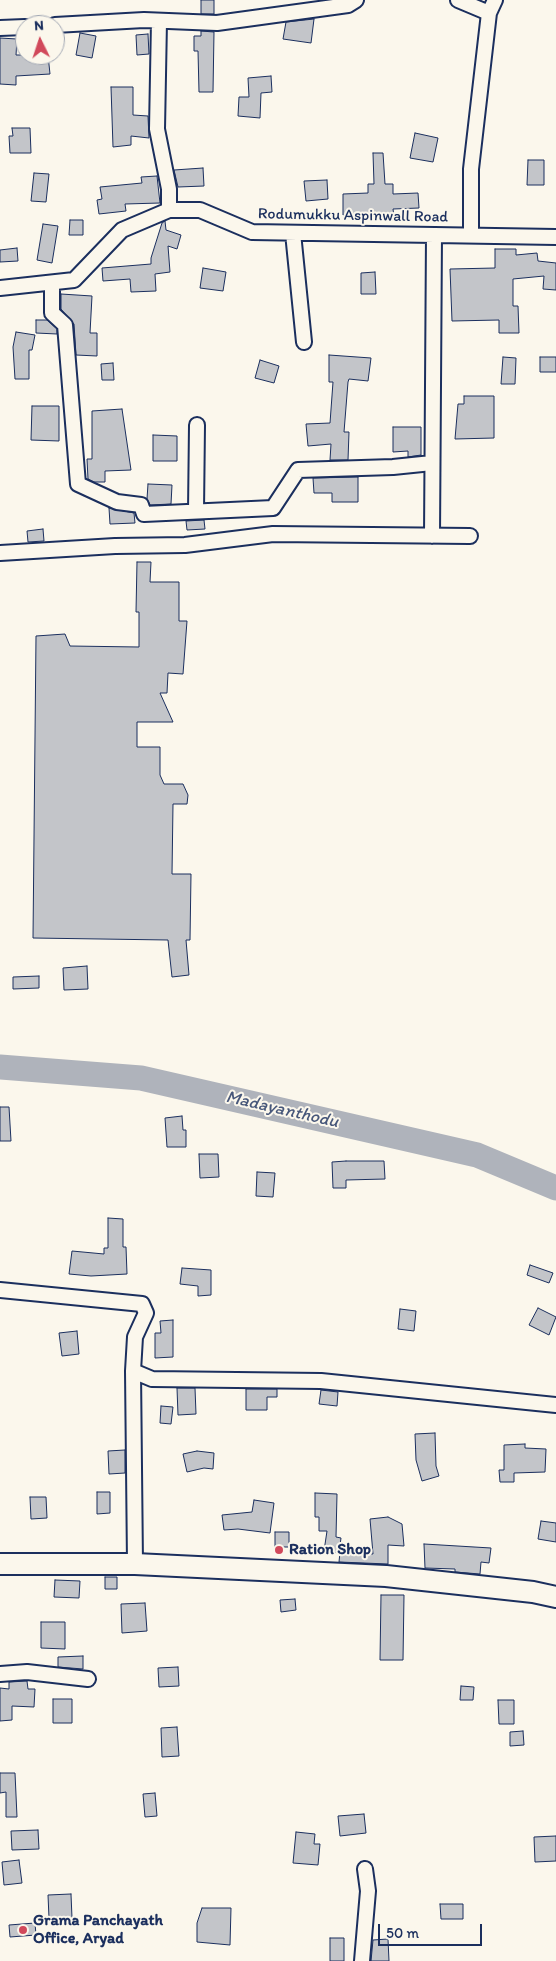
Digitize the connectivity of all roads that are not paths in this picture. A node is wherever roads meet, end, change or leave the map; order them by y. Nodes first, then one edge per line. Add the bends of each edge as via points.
1 (356, 0) edge
2 (458, 0) edge
3 (495, 0) edge
4 (489, 13) junction
5 (159, 21) junction
6 (65, 25) edge
7 (15, 27) edge
8 (0, 28) edge
9 (169, 210) junction
10 (293, 233) junction
11 (434, 235) junction
12 (472, 235) junction
13 (556, 237) edge
14 (52, 283) junction
15 (0, 288) edge
16 (304, 342) dead end
17 (197, 425) dead end
18 (432, 463) junction
19 (196, 512) junction
20 (432, 536) junction
21 (470, 536) dead end
22 (0, 553) edge
23 (0, 1290) edge
24 (133, 1371) junction
25 (556, 1406) edge
26 (0, 1564) edge
27 (135, 1564) junction
28 (556, 1597) edge
29 (0, 1674) edge
30 (88, 1679) dead end
31 (365, 1869) dead end
32 (362, 1961) edge

1 - 5 street via 348,6 217,23
2 - 4 street
3 - 4 street
4 - 12 street via 471,169
5 - 6 street
5 - 9 street via 157,129 169,189
7 - 8 street
9 - 10 street, Rodumukku Aspinwall Road via 200,210 252,232
9 - 14 street, Rodumukku Aspinwall Road via 122,230 74,280
10 - 11 street, Rodumukku Aspinwall Road
10 - 16 street
11 - 12 street, Rodumukku Aspinwall Road
11 - 18 street
12 - 13 street, Rodumukku Aspinwall Road
14 - 15 street, Rodumukku Aspinwall Road
14 - 19 street via 52,313 65,325 78,484 117,502 140,505 144,514
17 - 19 street
18 - 19 street via 298,470 273,508
18 - 20 street
20 - 21 street
20 - 22 street via 273,534 185,546 115,546
23 - 24 street via 142,1304 146,1313 135,1337
24 - 25 street via 152,1379 321,1381
24 - 27 street
26 - 27 main road
27 - 28 main road via 386,1576
29 - 30 street via 27,1672
31 - 32 street via 368,1891

